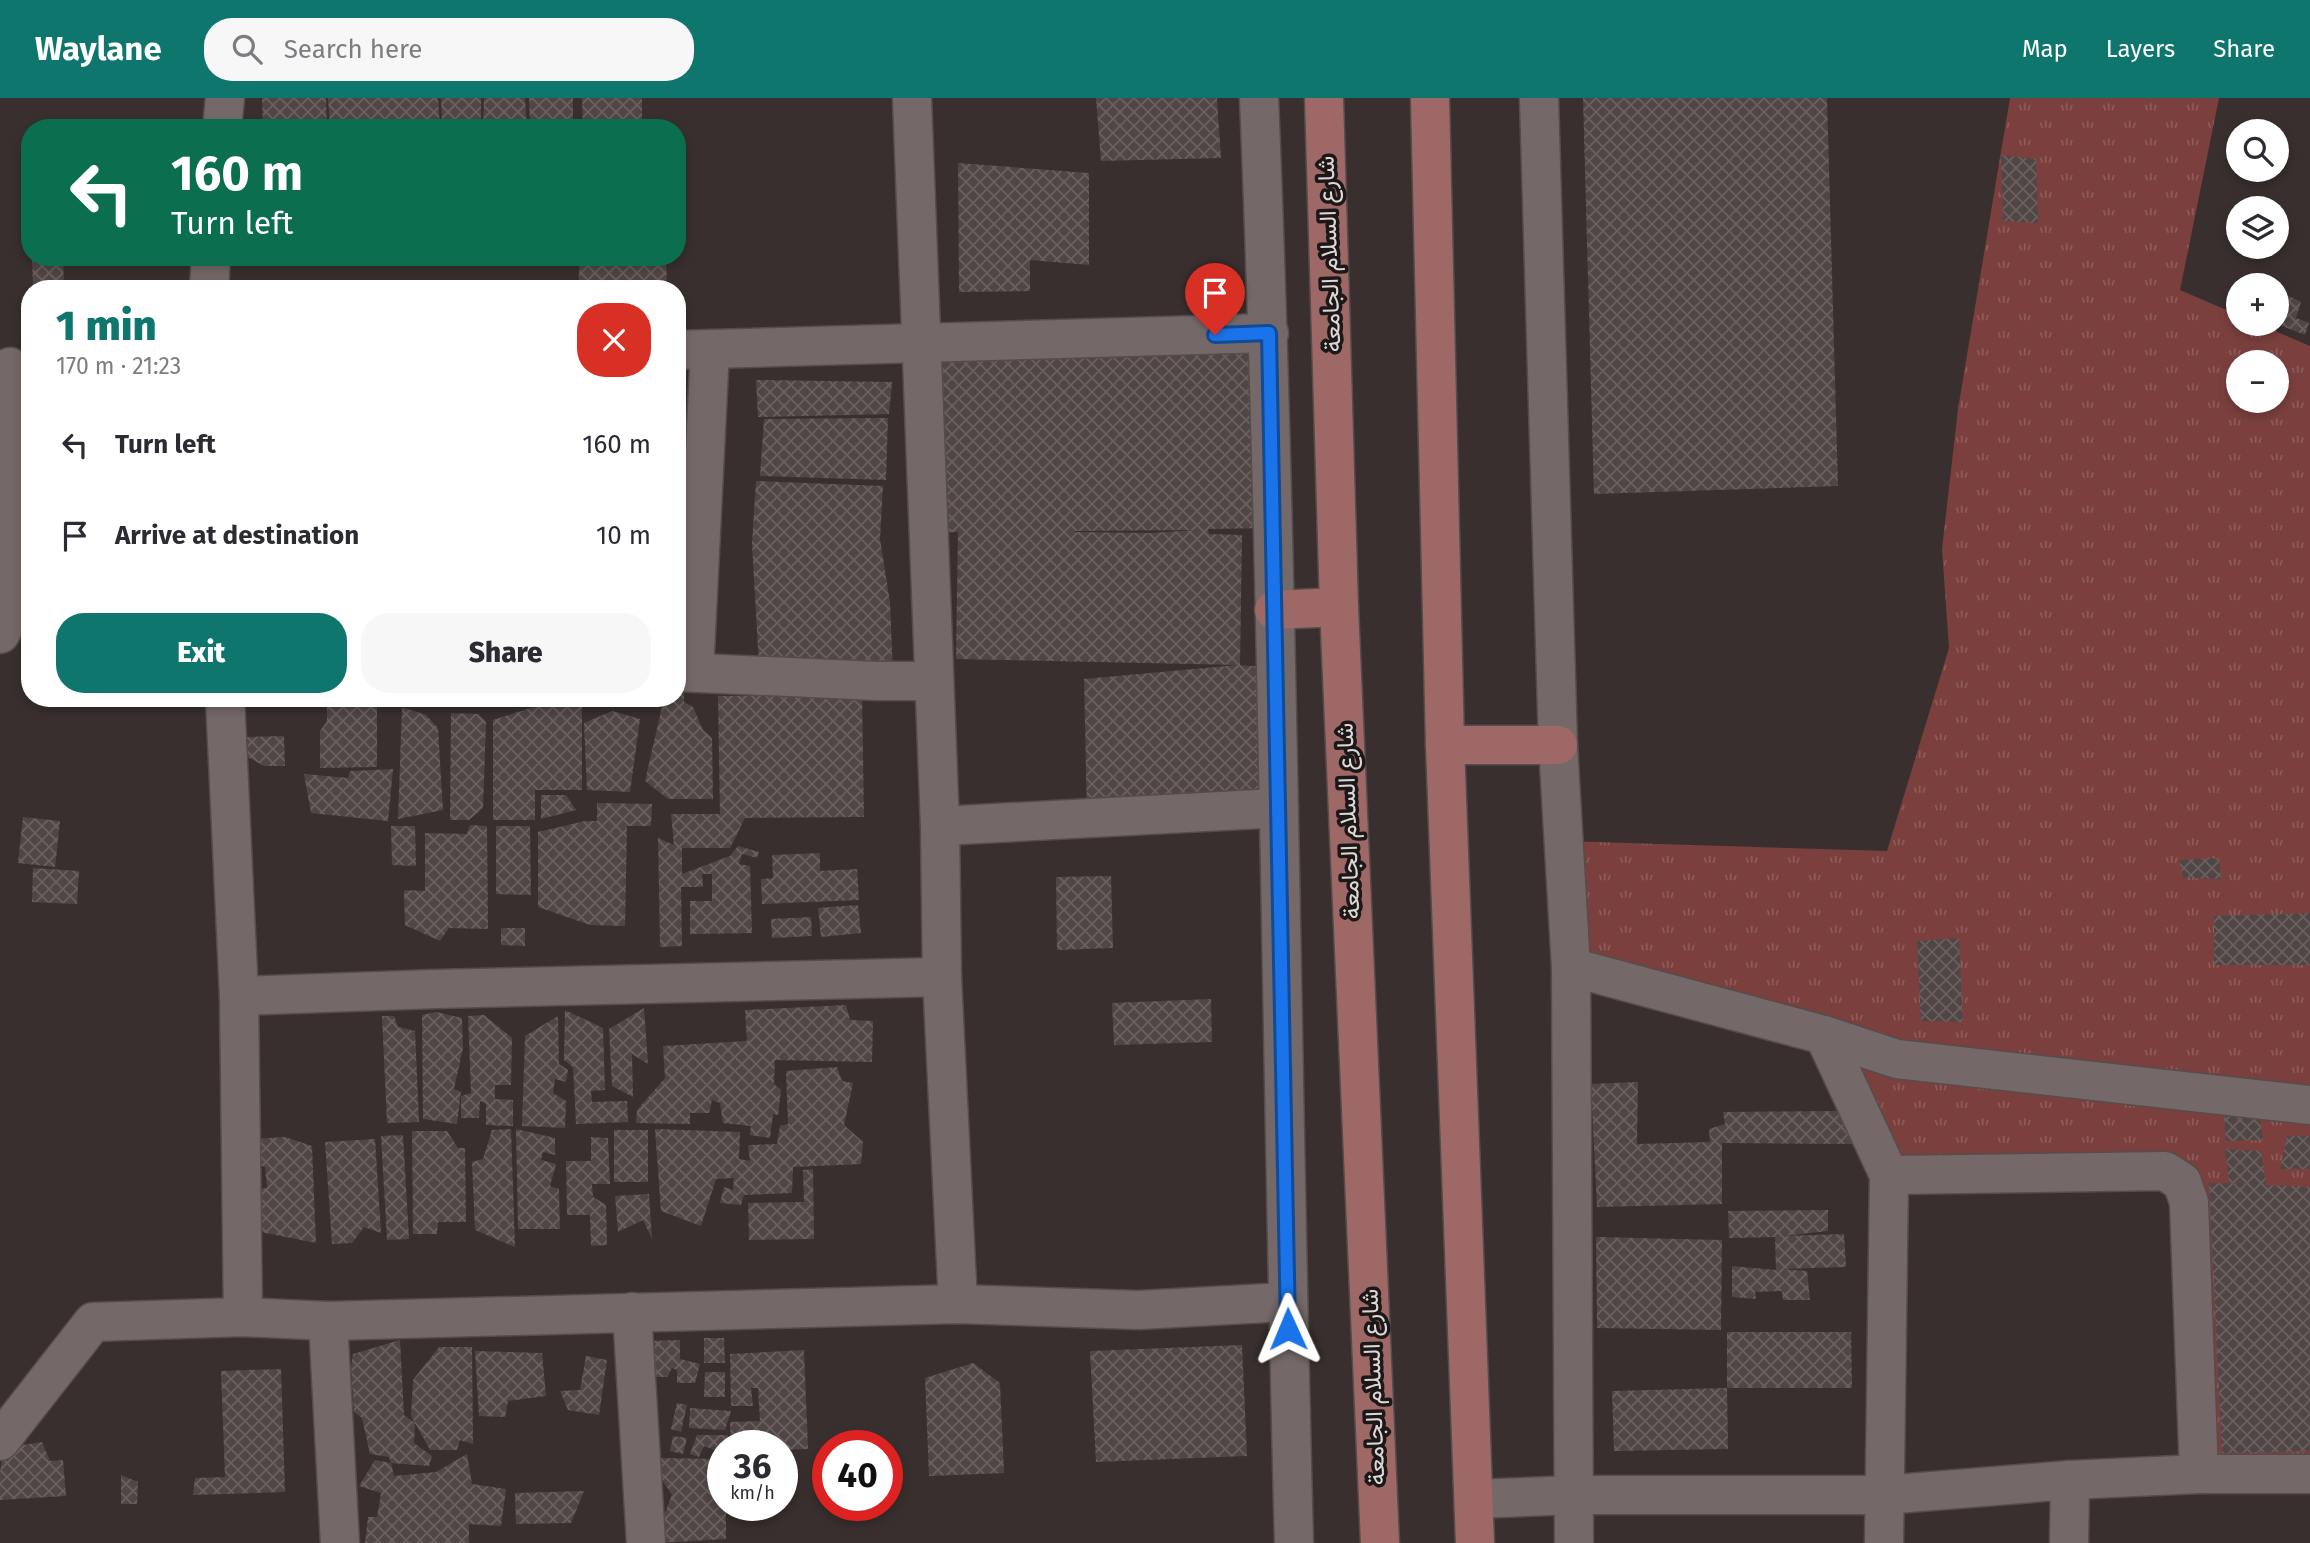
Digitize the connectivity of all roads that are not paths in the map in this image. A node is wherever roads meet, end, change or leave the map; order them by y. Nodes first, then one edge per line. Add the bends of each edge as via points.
1 (225, 98) edge
2 (912, 98) edge
3 (1259, 98) edge
4 (1324, 98) edge
5 (1430, 98) edge
6 (1539, 98) edge
7 (223, 119) edge
8 (1269, 333) junction
9 (921, 343) junction
10 (694, 350) edge
11 (13, 367) edge
12 (1339, 607) junction
13 (1274, 610) junction
14 (0, 634) edge
15 (686, 672) edge
16 (934, 681) junction
17 (225, 707) edge
18 (1558, 745) junction
19 (1445, 746) junction
20 (1279, 808) junction
21 (940, 826) junction
22 (1570, 967) junction
23 (942, 977) junction
24 (239, 996) junction
25 (1824, 1035) junction
26 (2310, 1105) edge
27 (1889, 1175) junction
28 (1287, 1302) junction
29 (958, 1304) junction
30 (632, 1312) junction
31 (243, 1317) junction
32 (328, 1321) junction
33 (0, 1441) edge
34 (2199, 1474) junction
35 (2310, 1474) edge
36 (2070, 1480) junction
37 (1574, 1495) junction
38 (1883, 1495) junction
39 (1474, 1499) junction
40 (340, 1543) edge
41 (646, 1543) edge
42 (1294, 1543) edge
43 (1380, 1543) edge
44 (1475, 1543) edge
45 (1574, 1543) edge
46 (1884, 1543) edge
47 (2069, 1543) edge

1 - 7 street
2 - 9 street
3 - 8 street
4 - 12 main road, شارع السلام الجامعة
5 - 19 main road
6 - 18 street
8 - 9 street
8 - 13 street
9 - 10 street
9 - 16 street
10 - 15 street
11 - 14 street via 16,606
12 - 13 main road
12 - 43 main road, شارع السلام الجامعة
13 - 20 street
15 - 16 street
16 - 21 street
17 - 24 street
18 - 19 main road
18 - 22 street
19 - 39 main road
20 - 21 street
20 - 28 street
21 - 23 street
22 - 25 street
22 - 37 street
23 - 24 street
23 - 29 street
24 - 31 street
25 - 26 street via 1896,1059
25 - 27 street
27 - 34 street via 2165,1171 2182,1181 2189,1202
27 - 38 street
28 - 29 street via 1139,1310
28 - 42 street
29 - 30 street
30 - 32 street
30 - 41 street
31 - 32 street
31 - 33 street via 93,1322
32 - 40 street
34 - 35 street
34 - 36 street
36 - 38 street
36 - 47 street
37 - 38 street
37 - 39 street
37 - 45 street
38 - 46 street
39 - 44 main road

